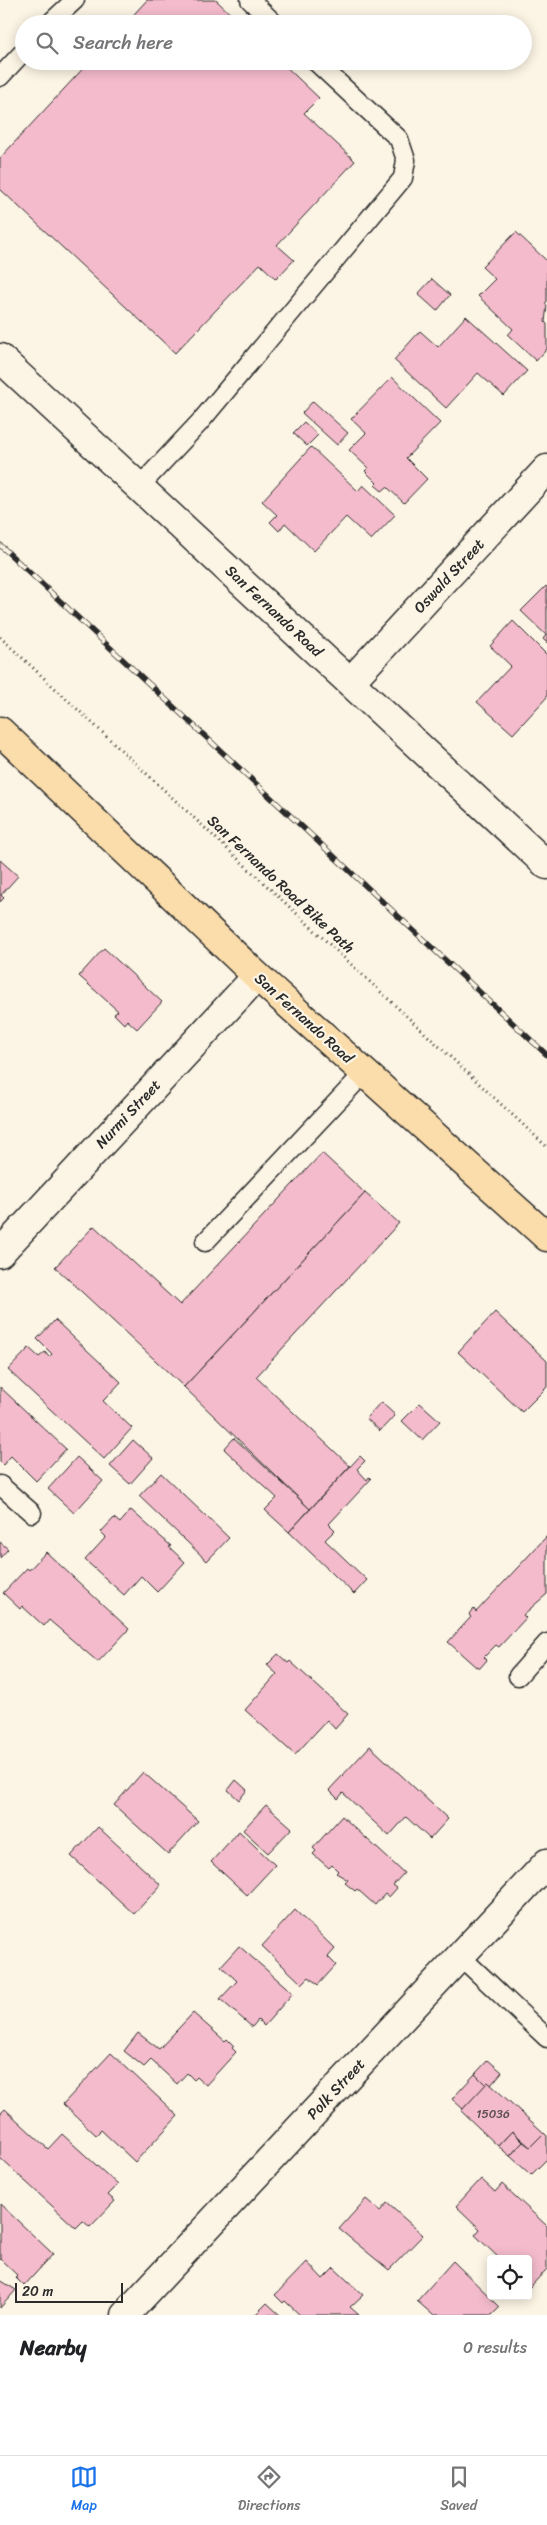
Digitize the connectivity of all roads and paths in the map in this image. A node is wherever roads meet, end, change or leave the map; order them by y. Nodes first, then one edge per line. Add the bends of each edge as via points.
1 (75, 0) edge
2 (250, 0) edge
3 (59, 15) edge
4 (266, 15) edge
5 (15, 61) edge
6 (325, 70) edge
7 (0, 77) edge
8 (0, 358) edge
9 (547, 469) edge
10 (139, 487) junction
11 (0, 637) edge
12 (350, 682) junction
13 (2, 738) edge
14 (547, 865) edge
15 (257, 976) junction
16 (365, 1072) junction
17 (547, 1147) edge
18 (547, 1237) edge
19 (205, 1242) dead end
20 (0, 1253) edge
21 (0, 1485) edge
22 (32, 1514) dead end
23 (547, 1643) edge
24 (518, 1676) dead end
25 (547, 1863) edge
26 (460, 1956) junction
27 (547, 2038) edge
28 (124, 2315) edge

1 - 3 lane
2 - 4 lane
5 - 7 lane
6 - 10 lane via 399,139 406,160 403,178 200,422
8 - 10 street, San Fernando Road
9 - 12 street, Oswald Street
10 - 12 street, San Fernando Road
11 - 17 path, San Fernando Road Bike Path
12 - 14 street, San Fernando Road
13 - 15 main road, San Fernando Road
15 - 16 main road, San Fernando Road
15 - 20 street, Nurmi Street
16 - 18 main road, San Fernando Road
16 - 19 lane
21 - 22 lane
23 - 24 lane
25 - 26 street, Polk Street
26 - 27 lane
26 - 28 street, Polk Street

